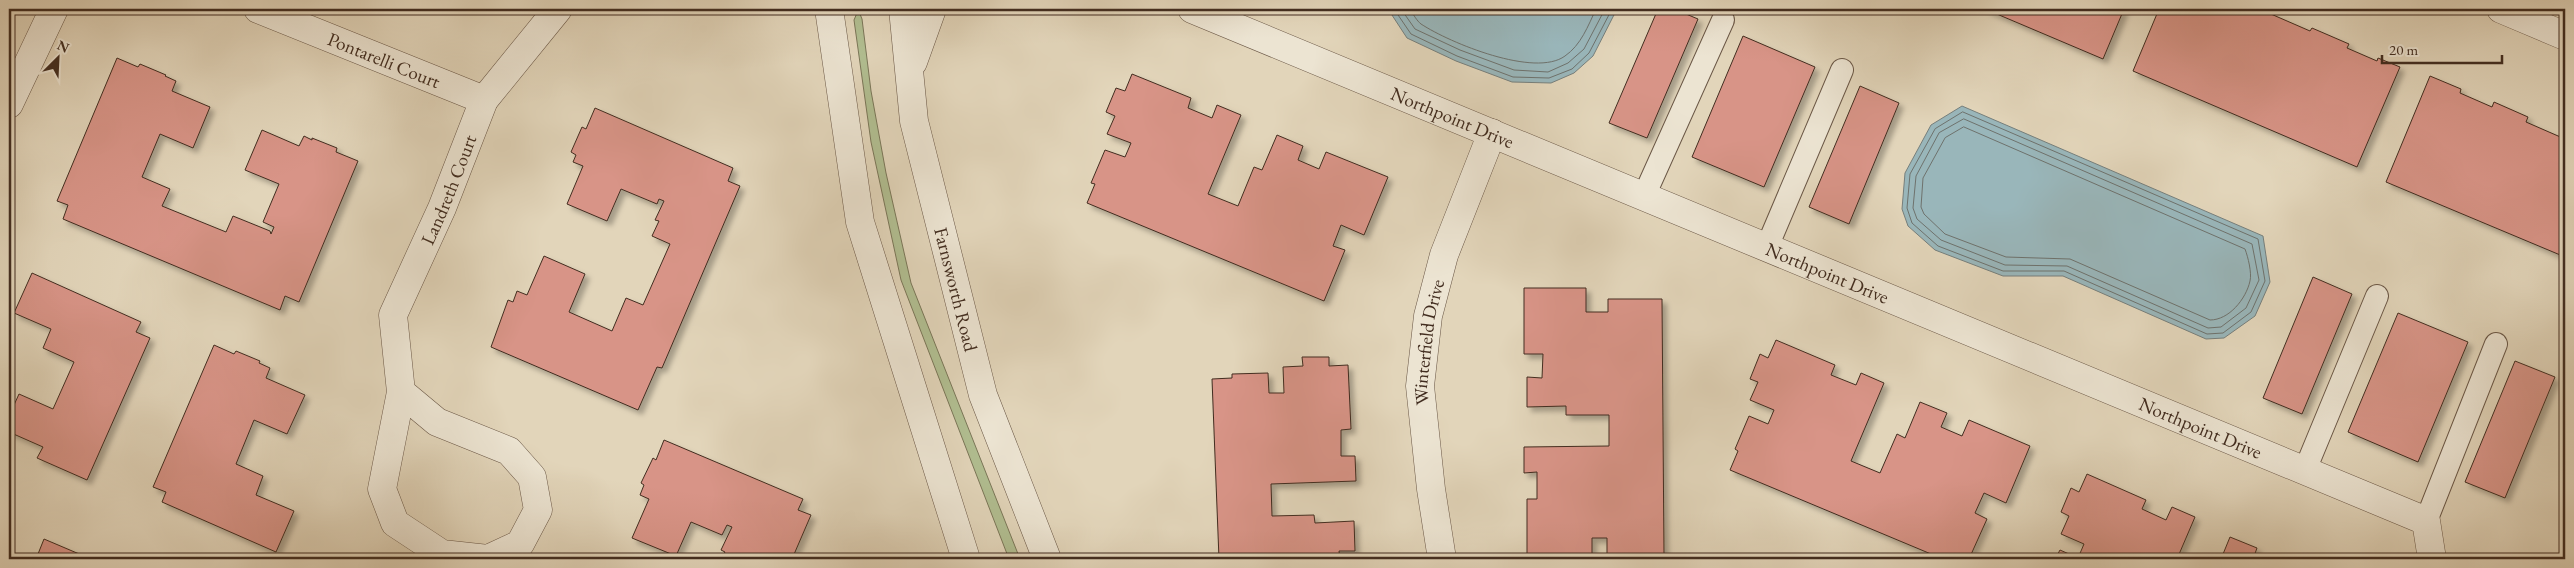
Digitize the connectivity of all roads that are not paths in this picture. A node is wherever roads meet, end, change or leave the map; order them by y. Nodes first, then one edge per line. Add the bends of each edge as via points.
1 (54, 9) edge
2 (258, 9) edge
3 (558, 9) edge
4 (829, 9) edge
5 (903, 9) edge
6 (932, 9) edge
7 (1192, 9) edge
8 (2501, 9) edge
9 (1723, 20) dead end
10 (2565, 36) edge
11 (1842, 70) dead end
12 (909, 76) junction
13 (484, 100) junction
14 (9, 104) edge
15 (1492, 133) junction
16 (1644, 196) junction
17 (1767, 248) junction
18 (2377, 296) dead end
19 (2496, 344) dead end
20 (401, 392) junction
21 (2305, 470) junction
22 (2426, 521) junction
23 (966, 559) edge
24 (1047, 559) edge
25 (1442, 559) edge
26 (2432, 559) edge

1 - 14 street
2 - 13 street, Pontarelli Court
3 - 13 street, Landreth Court
4 - 23 street via 860,222
5 - 12 street, Farnsworth Road
6 - 12 street
7 - 15 street, Northpoint Drive
8 - 10 street
9 - 16 lane
11 - 17 lane
12 - 24 street, Farnsworth Road via 914,120 983,395
13 - 20 street, Landreth Court via 442,208 394,315
15 - 16 street, Northpoint Drive
15 - 25 street, Winterfield Drive via 1444,255 1428,316 1420,386
16 - 17 street, Northpoint Drive
17 - 21 street, Northpoint Drive
18 - 21 lane
19 - 22 lane
20 - 20 street, Landreth Court via 382,489 395,523 442,554 488,558 520,544 538,510 532,477 509,451 437,422
21 - 22 street, Northpoint Drive
22 - 26 street

